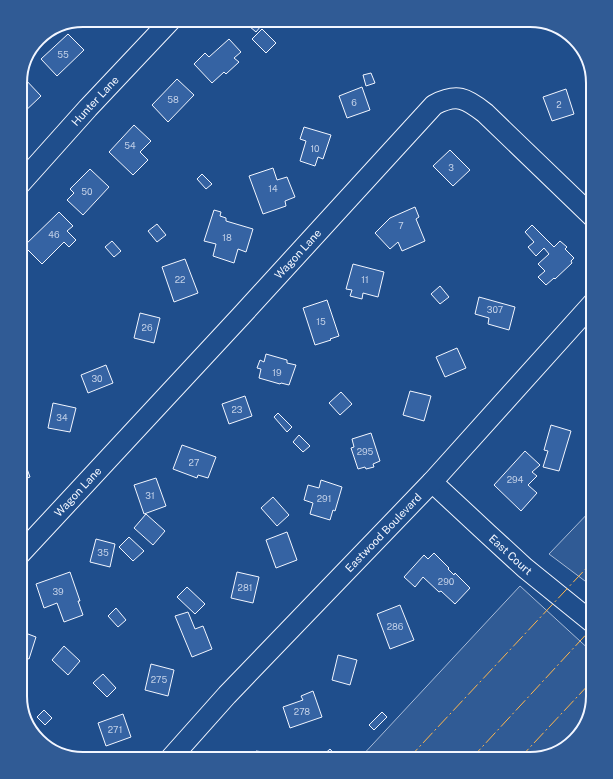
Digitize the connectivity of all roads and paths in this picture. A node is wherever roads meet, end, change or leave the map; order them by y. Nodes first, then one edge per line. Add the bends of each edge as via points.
1 (164, 27) edge
2 (27, 176) edge
3 (586, 210) edge
4 (586, 311) edge
5 (432, 482) junction
6 (27, 546) edge
7 (586, 617) edge
8 (176, 752) edge

1 - 2 street, Hunter Lane
3 - 6 street, Wagon Lane via 474,104 454,98 445,99 434,105
4 - 5 street, Eastwood Boulevard
5 - 7 street, East Court via 520,564
5 - 8 street, Eastwood Boulevard via 227,695

